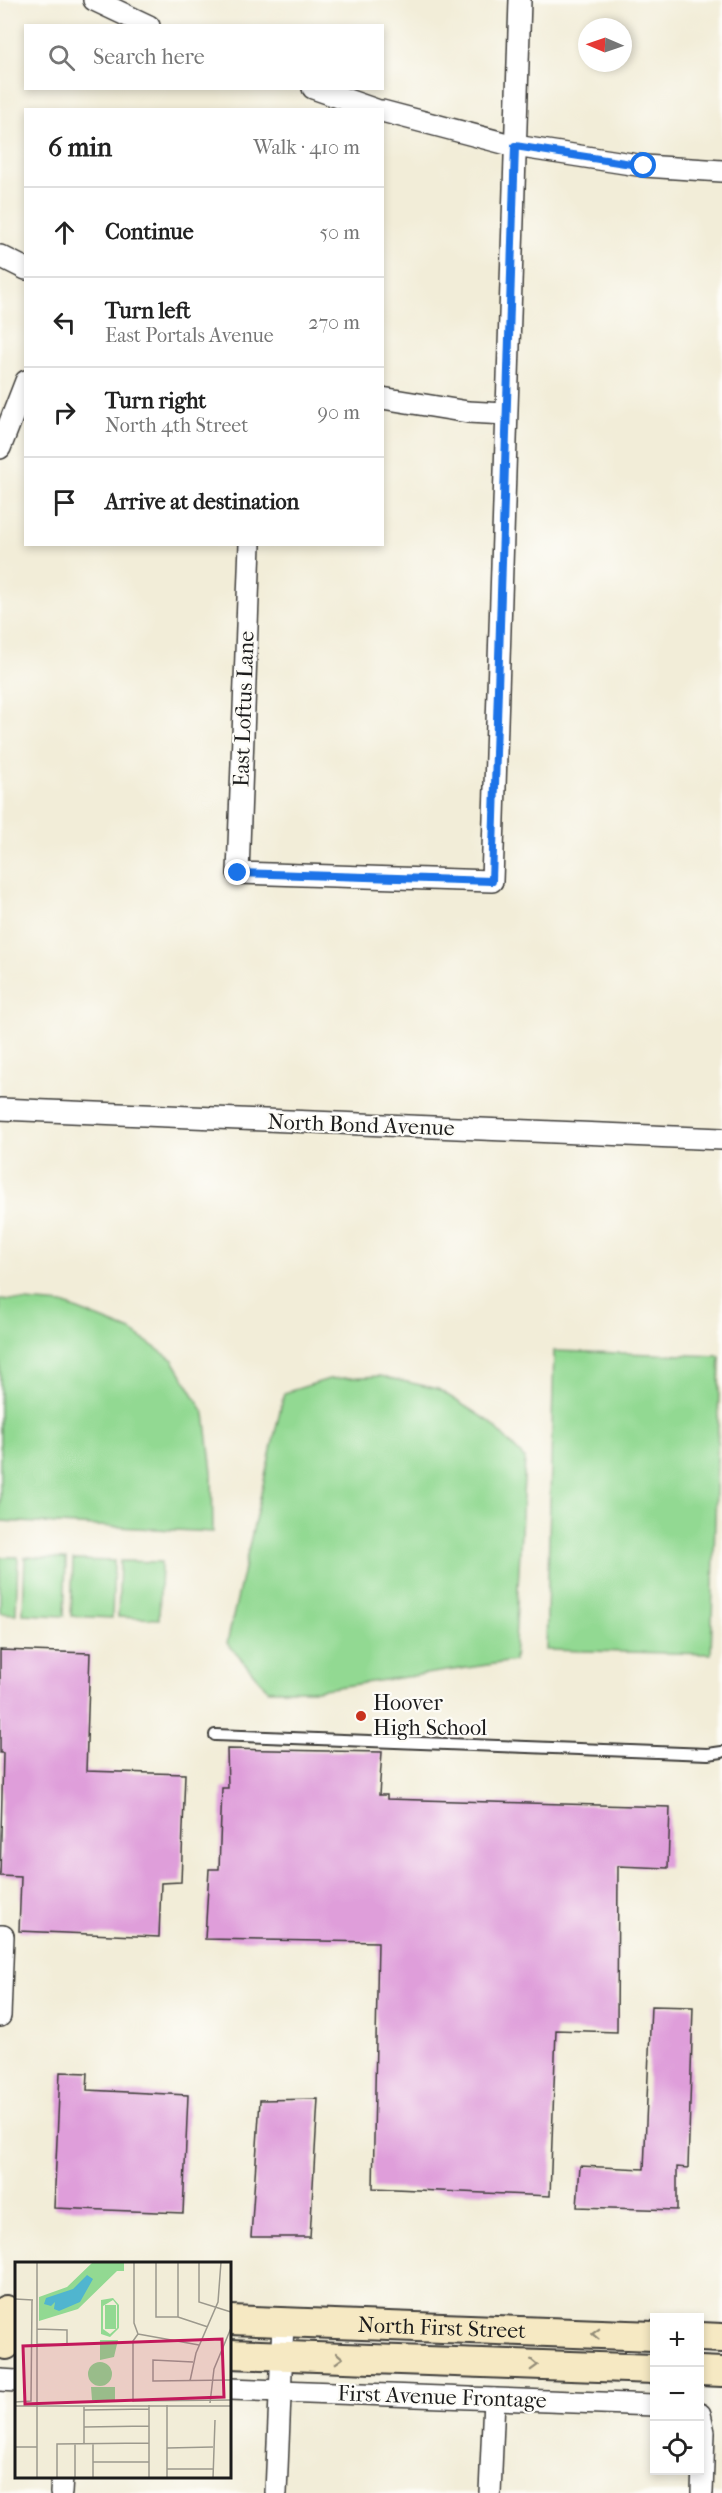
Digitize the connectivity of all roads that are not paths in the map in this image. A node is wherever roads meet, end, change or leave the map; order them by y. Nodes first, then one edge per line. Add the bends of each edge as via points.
1 (94, 0) edge
2 (520, 0) edge
3 (145, 24) edge
4 (319, 90) edge
5 (370, 108) edge
6 (384, 112) edge
7 (515, 146) junction
8 (722, 171) edge
9 (0, 256) edge
10 (24, 268) edge
11 (24, 386) edge
12 (384, 398) edge
13 (506, 414) junction
14 (0, 448) edge
15 (250, 546) edge
16 (0, 1109) edge
17 (722, 1139) edge
18 (215, 1735) dead end
19 (722, 1752) edge
20 (0, 1936) edge
21 (0, 2016) edge
22 (8, 2310) edge
23 (231, 2320) edge
24 (283, 2323) junction
25 (650, 2336) edge
26 (704, 2337) edge
27 (722, 2338) edge
28 (7, 2346) edge
29 (231, 2354) edge
30 (281, 2356) junction
31 (650, 2369) edge
32 (704, 2371) edge
33 (722, 2372) edge
34 (0, 2380) edge
35 (15, 2381) edge
36 (231, 2389) edge
37 (279, 2391) junction
38 (494, 2399) junction
39 (650, 2405) edge
40 (701, 2421) edge
41 (62, 2478) edge
42 (61, 2493) edge
43 (276, 2493) edge
44 (490, 2493) edge
45 (702, 2493) edge

1 - 3 street
2 - 7 street
4 - 5 street
6 - 7 street
7 - 8 street via 644,166
7 - 13 street
9 - 10 street
11 - 14 street
12 - 13 street
13 - 15 street, East Loftus Lane via 492,881 238,873
16 - 17 street, North Bond Avenue
18 - 19 lane
20 - 21 street
22 - 28 main road
23 - 24 main road, North First Street
25 -> 24 main road, North First Street
24 - 30 street
26 - 27 main road
29 - 30 main road, North First Street
30 -> 31 main road, North First Street
30 - 37 street
32 - 33 main road
34 - 35 street
36 - 37 street, First Avenue Frontage
37 - 38 street, First Avenue Frontage
37 - 43 street
38 - 39 street, First Avenue Frontage
38 - 44 street
40 - 45 street
41 - 42 street

